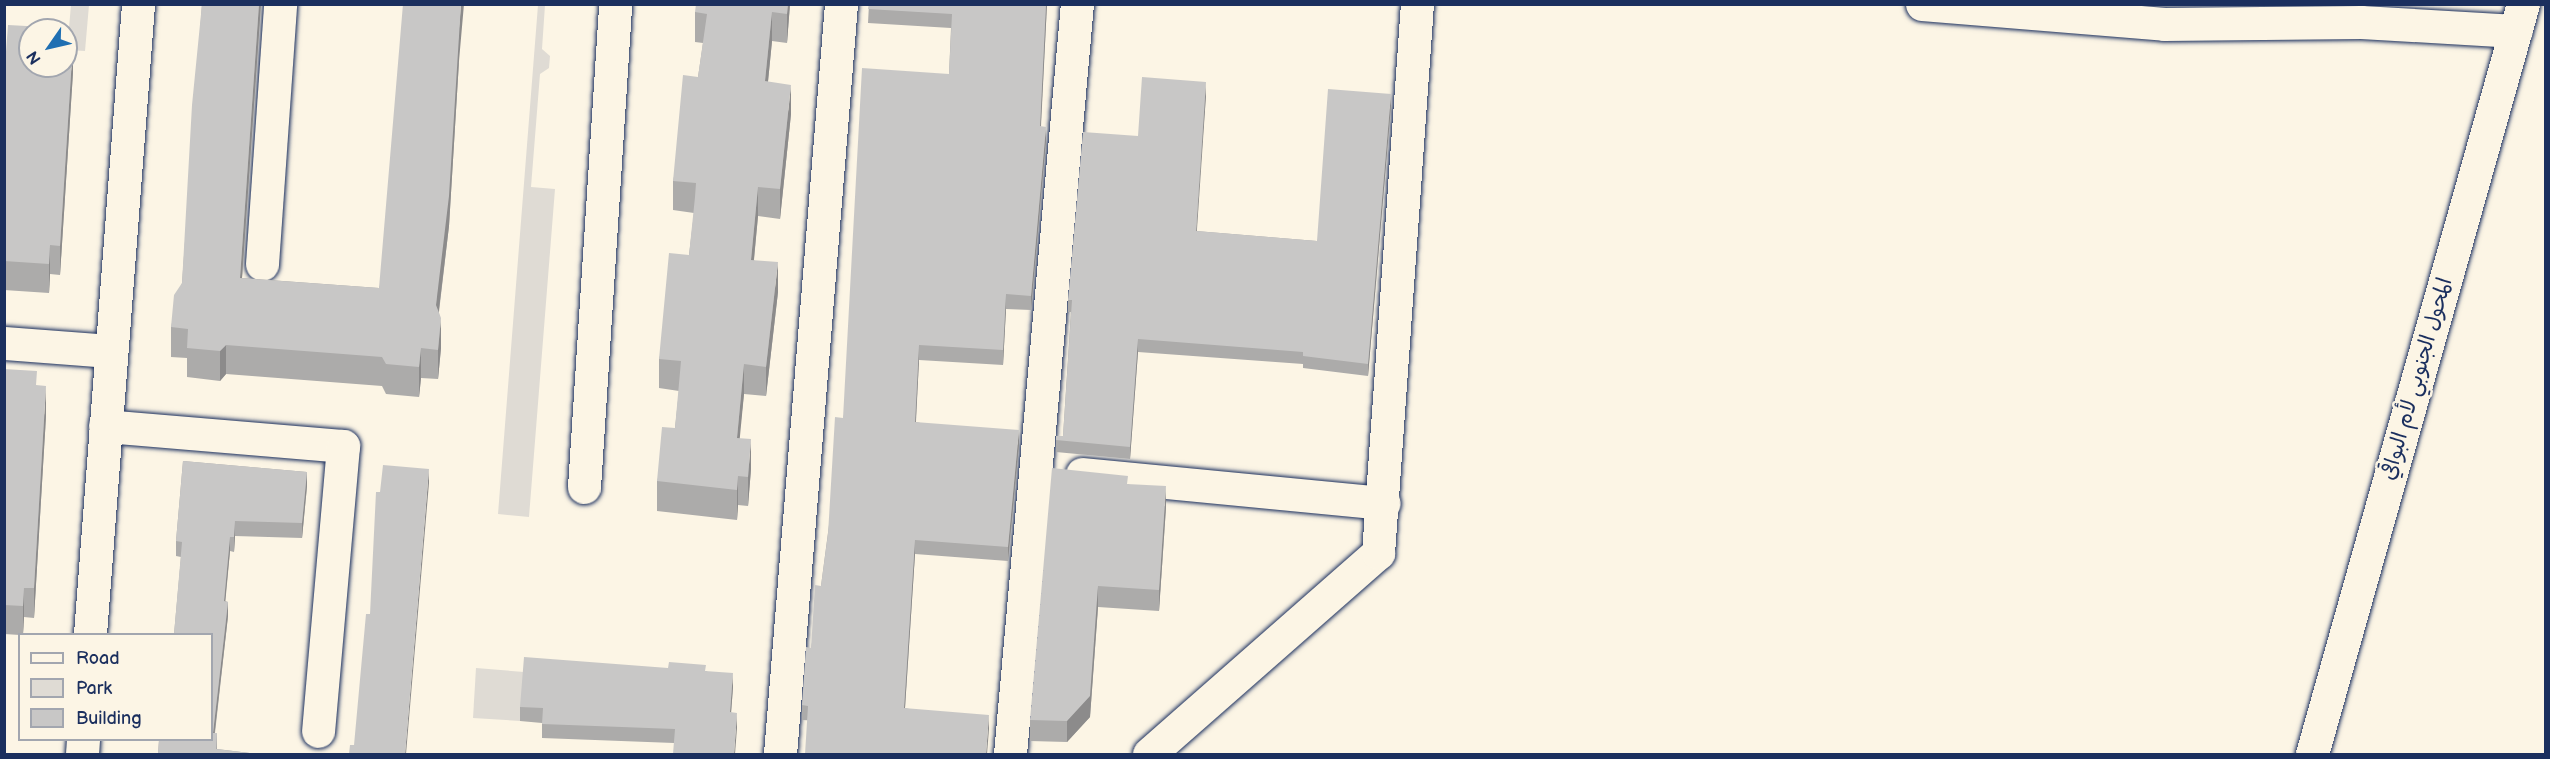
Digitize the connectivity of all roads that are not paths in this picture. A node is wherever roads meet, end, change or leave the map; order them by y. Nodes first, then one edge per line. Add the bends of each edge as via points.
1 (138, 4) edge
2 (280, 4) edge
3 (615, 4) edge
4 (841, 4) edge
5 (1077, 4) edge
6 (1417, 4) edge
7 (1922, 4) edge
8 (1970, 6) edge
9 (2167, 14) edge
10 (2519, 18) edge
11 (262, 264) dead end
12 (4, 343) edge
13 (110, 351) junction
14 (105, 426) junction
15 (1036, 469) junction
16 (584, 487) dead end
17 (1384, 503) junction
18 (90, 633) edge
19 (318, 731) dead end
20 (780, 754) edge
21 (1010, 754) edge
22 (1149, 754) edge
23 (2312, 754) edge

1 - 13 street
2 - 11 street
3 - 16 street
4 - 20 street
5 - 15 street
6 - 17 street
7 - 8 street
8 - 9 street
9 - 10 street via 2361,22
10 - 23 street, المحول الجنوبي لأم البواقي
12 - 13 street
13 - 14 street
14 - 18 street
14 - 19 street via 343,446
15 - 17 street
15 - 21 street
17 - 22 street via 1378,553

